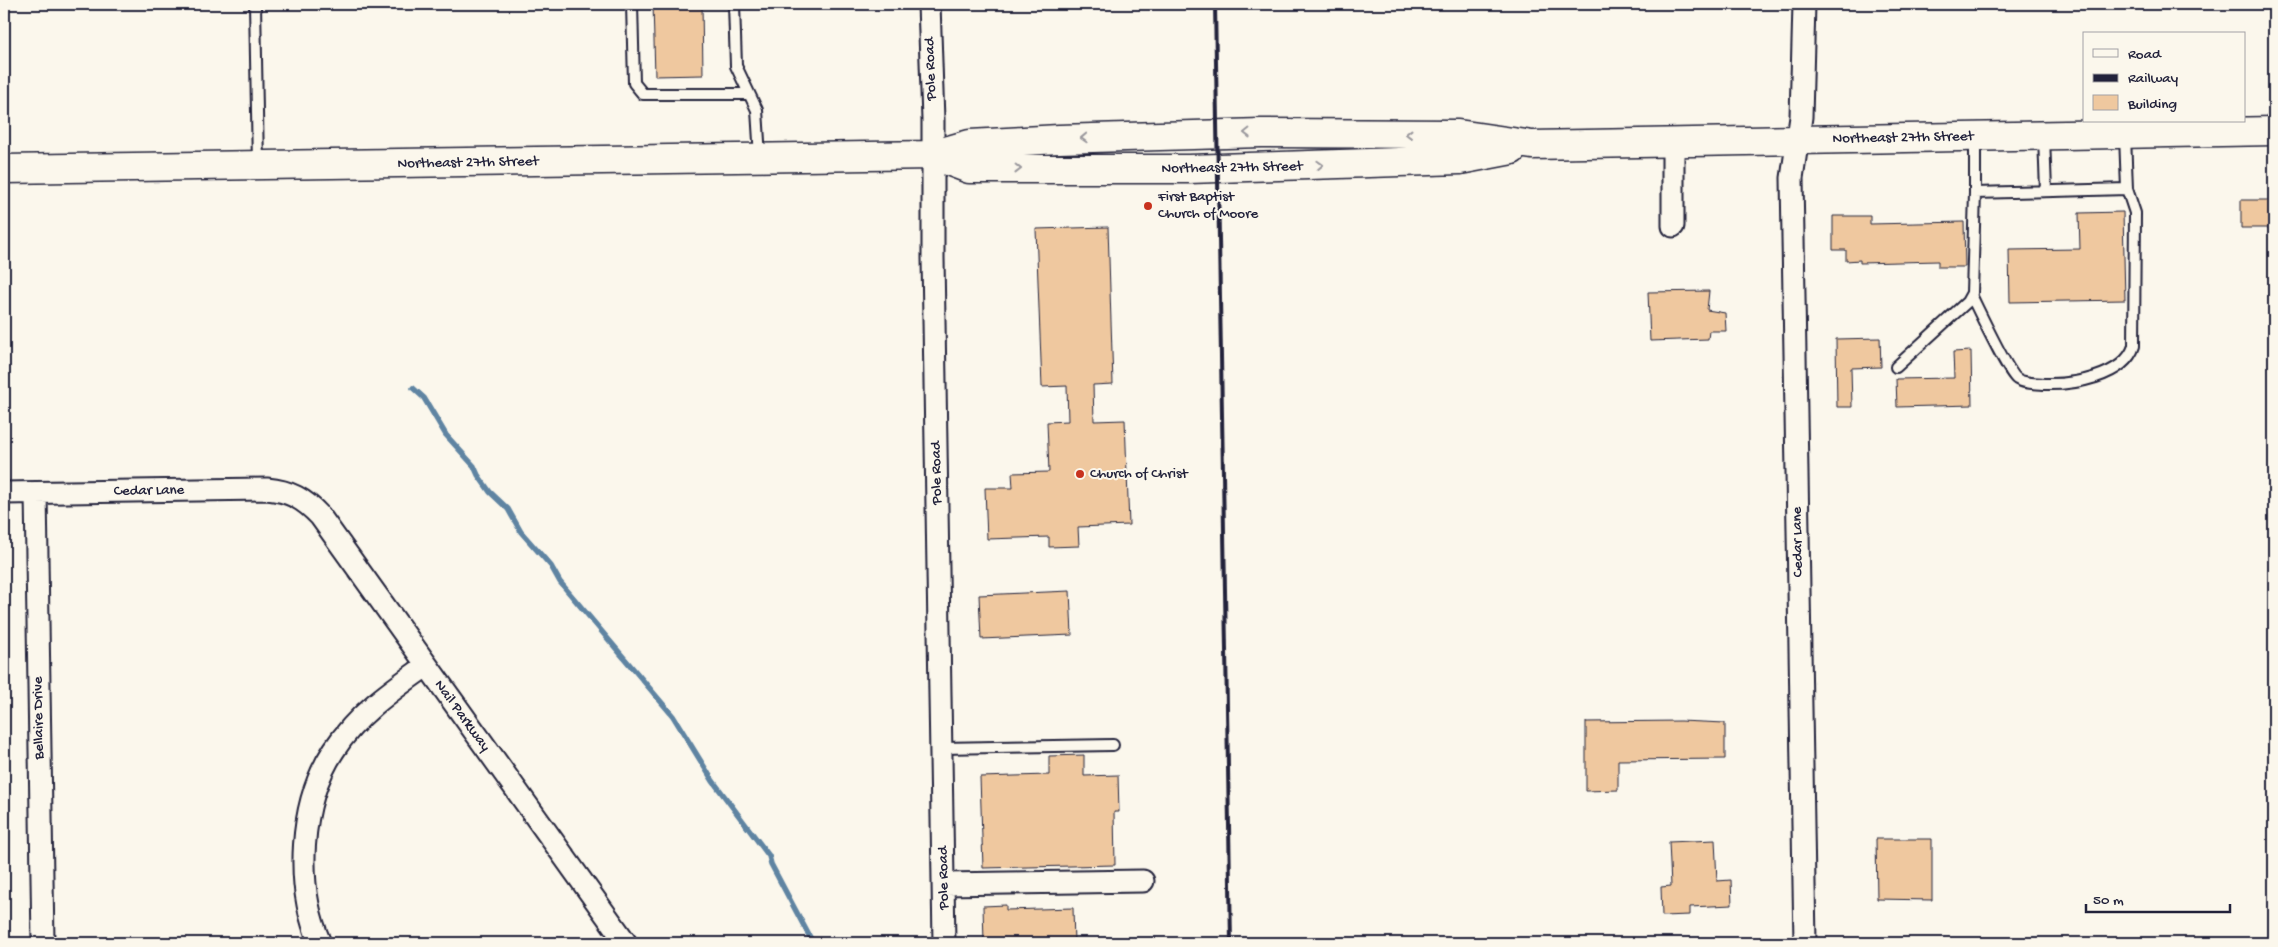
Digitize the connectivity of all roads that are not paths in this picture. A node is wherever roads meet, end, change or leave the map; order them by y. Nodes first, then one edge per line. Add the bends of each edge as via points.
1 (254, 4) edge
2 (632, 4) edge
3 (734, 4) edge
4 (929, 4) edge
5 (1804, 4) edge
6 (749, 94) junction
7 (2274, 131) edge
8 (2125, 134) junction
9 (2044, 136) junction
10 (1975, 137) junction
11 (1798, 140) junction
12 (1673, 143) junction
13 (932, 155) junction
14 (760, 158) junction
15 (258, 166) junction
16 (4, 169) edge
17 (2127, 189) junction
18 (2046, 191) junction
19 (1975, 193) junction
20 (1673, 226) dead end
21 (1971, 295) junction
22 (1896, 367) dead end
23 (36, 493) junction
24 (4, 494) edge
25 (293, 494) joint
26 (426, 666) junction
27 (1113, 746) dead end
28 (942, 748) junction
29 (1143, 881) dead end
30 (944, 884) junction
31 (43, 943) edge
32 (320, 943) edge
33 (626, 943) edge
34 (944, 943) edge
35 (1805, 943) edge

1 - 15 lane
2 - 6 lane via 634,83 643,94
3 - 6 lane via 736,66
4 - 13 street, Pole Road
5 - 11 street, Cedar Lane
6 - 14 lane via 757,110
7 - 8 main road, Northeast 27th Street
8 - 9 main road, Northeast 27th Street
8 - 17 lane
9 - 10 main road, Northeast 27th Street
9 - 18 lane
10 - 11 main road, Northeast 27th Street
10 - 19 lane
11 - 12 main road, Northeast 27th Street
11 - 35 street, Cedar Lane via 1792,178
12 - 13 main road, Northeast 27th Street via 1532,146 1460,160 1188,169 969,169
12 - 20 street
13 - 14 main road, Northeast 27th Street
13 - 28 street, Pole Road
14 - 15 main road, Northeast 27th Street
15 - 16 main road, Northeast 27th Street
17 - 18 lane
17 - 21 lane via 2135,213 2134,346 2131,355 2121,365 2080,382 2033,383 2018,379
18 - 19 lane
19 - 21 lane
21 - 22 lane
23 - 24 street, Cedar Lane
23 - 25 street, Cedar Lane via 266,489
23 - 31 street, Bellaire Drive
25 - 26 street, Nail Parkway via 320,516
26 - 32 street via 368,710 347,733 329,758 316,789 304,847 304,870 309,908
26 - 33 street, Nail Parkway
27 - 28 lane
28 - 30 street, Pole Road
29 - 30 street
30 - 34 street, Pole Road

